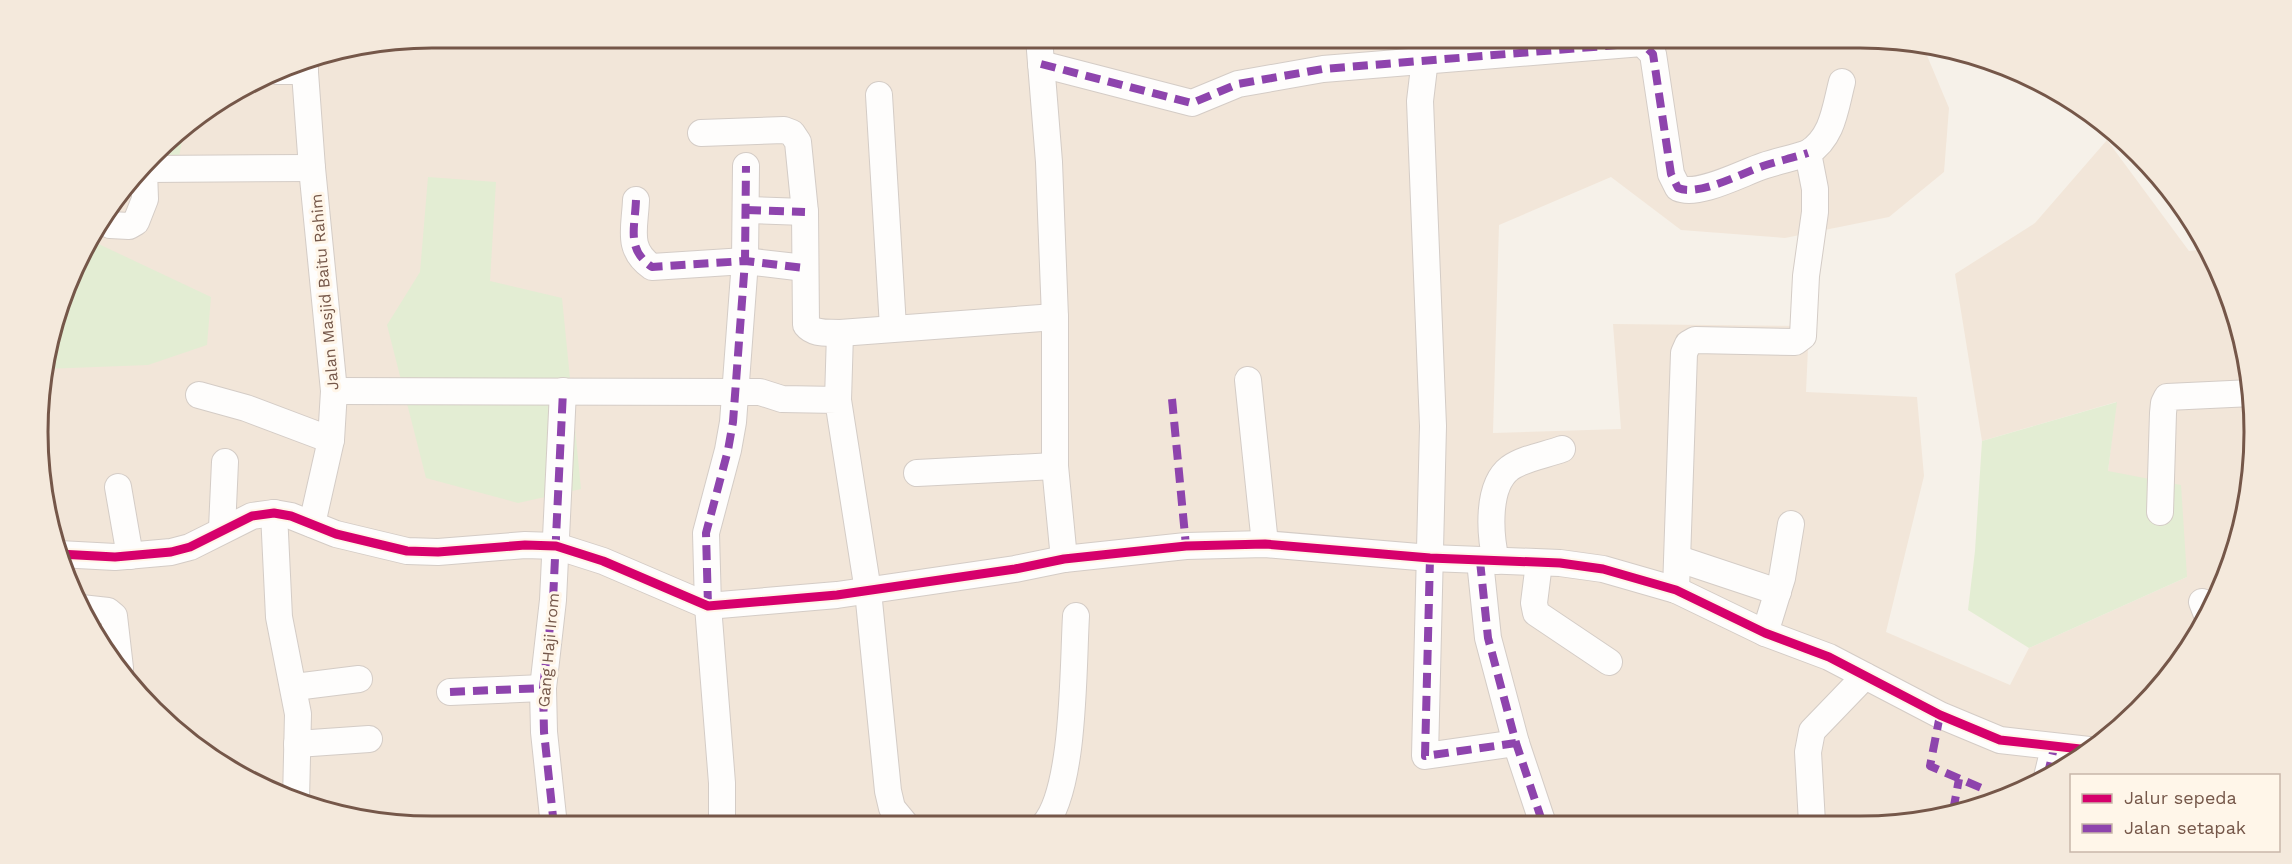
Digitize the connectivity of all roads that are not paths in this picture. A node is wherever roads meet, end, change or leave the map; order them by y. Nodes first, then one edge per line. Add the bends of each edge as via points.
1 (1040, 48) edge
2 (1429, 48) edge
3 (1646, 48) edge
4 (1041, 64) junction
5 (304, 70) edge
6 (1842, 82) dead end
7 (879, 95) dead end
8 (701, 133) dead end
9 (1808, 153) junction
10 (747, 166) dead end
11 (312, 168) junction
12 (152, 169) edge
13 (144, 178) edge
14 (636, 200) dead end
15 (746, 210) junction
16 (805, 212) junction
17 (110, 225) dead end
18 (745, 261) junction
19 (805, 268) junction
20 (1055, 317) junction
21 (893, 327) junction
22 (840, 333) junction
23 (1248, 380) dead end
24 (334, 391) junction
25 (563, 392) junction
26 (733, 392) junction
27 (2242, 394) edge
28 (200, 395) dead end
29 (838, 400) junction
30 (331, 440) junction
31 (1562, 449) dead end
32 (225, 462) dead end
33 (1054, 466) junction
34 (917, 472) dead end
35 (118, 487) dead end
36 (2160, 512) dead end
37 (274, 513) junction
38 (312, 524) junction
39 (1791, 524) dead end
40 (222, 529) junction
41 (1265, 544) junction
42 (556, 546) junction
43 (130, 556) junction
44 (1430, 558) junction
45 (1679, 558) junction
46 (1064, 559) junction
47 (70, 560) edge
48 (1488, 561) junction
49 (1539, 563) junction
50 (1676, 590) junction
51 (868, 591) junction
52 (1778, 591) junction
53 (708, 606) junction
54 (92, 609) edge
55 (1076, 616) dead end
56 (1765, 633) junction
57 (118, 653) edge
58 (1609, 662) dead end
59 (1865, 676) junction
60 (358, 679) dead end
61 (295, 687) junction
62 (543, 688) junction
63 (450, 692) dead end
64 (369, 739) dead end
65 (1516, 743) junction
66 (297, 744) junction
67 (2054, 747) junction
68 (2076, 749) edge
69 (2050, 766) edge
70 (296, 791) edge
71 (554, 816) edge
72 (722, 816) edge
73 (899, 816) edge
74 (1049, 816) edge
75 (1540, 816) edge
76 (1812, 816) edge

1 - 4 street
2 - 4 street via 1247,81 1192,103
2 - 44 street via 1420,101 1433,426
3 - 9 street via 1653,54 1671,174 1678,188 1690,190 1713,185
4 - 20 street
5 - 11 street, Jalan Masjid Baitu Rahim
6 - 9 street via 1831,126
7 - 21 street
8 - 16 street via 792,133 798,142
9 - 45 street via 1815,212 1803,336 1795,342 1695,340 1684,353
10 - 15 street
11 - 12 street
11 - 24 street, Jalan Masjid Baitu Rahim
13 - 17 street via 145,199 136,222 129,226
14 - 18 street via 634,244 640,259 652,267
15 - 16 street
15 - 18 street
16 - 19 street
18 - 19 street
18 - 26 street
19 - 22 street via 806,325 818,332
20 - 21 street
20 - 33 street
21 - 22 street
22 - 29 street
23 - 41 street
24 - 25 street
24 - 30 street, Jalan Masjid Baitu Rahim
25 - 26 street
25 - 42 street, Gang Haji Irom
26 - 29 street via 760,392 782,399
26 - 53 street via 728,450 706,533
27 - 36 street via 2168,398 2164,403
28 - 30 street
29 - 51 street
30 - 38 street, Jalan Masjid Baitu Rahim
31 - 48 street via 1516,464 1498,482
32 - 40 street
33 - 34 street
33 - 46 street
35 - 43 street
37 - 38 street
37 - 40 street via 257,514
37 - 61 street via 279,617
38 - 42 street via 336,534 407,551
39 - 52 street
40 - 43 street via 183,549
41 - 44 street
41 - 46 street via 1186,546
42 - 53 street via 603,561
42 - 62 street, Gang Haji Irom
43 - 47 street
44 - 48 street
44 - 65 street via 1425,756
45 - 50 street
45 - 52 street
46 - 51 street
48 - 49 street
48 - 65 street via 1488,638
49 - 50 street via 1603,569
49 - 58 street via 1536,613
50 - 56 street
51 - 53 street
51 - 73 street via 888,791
52 - 56 street
53 - 72 street
54 - 57 street via 108,611 114,616
55 - 74 street via 1065,765 1057,801
56 - 59 street via 1829,657
59 - 67 street via 1940,715 2001,740
59 - 76 street via 1812,731 1808,752
60 - 61 street
61 - 66 street
62 - 63 street
62 - 71 street, Gang Haji Irom
64 - 66 street
65 - 75 street
66 - 70 street
67 - 68 street
67 - 69 street

